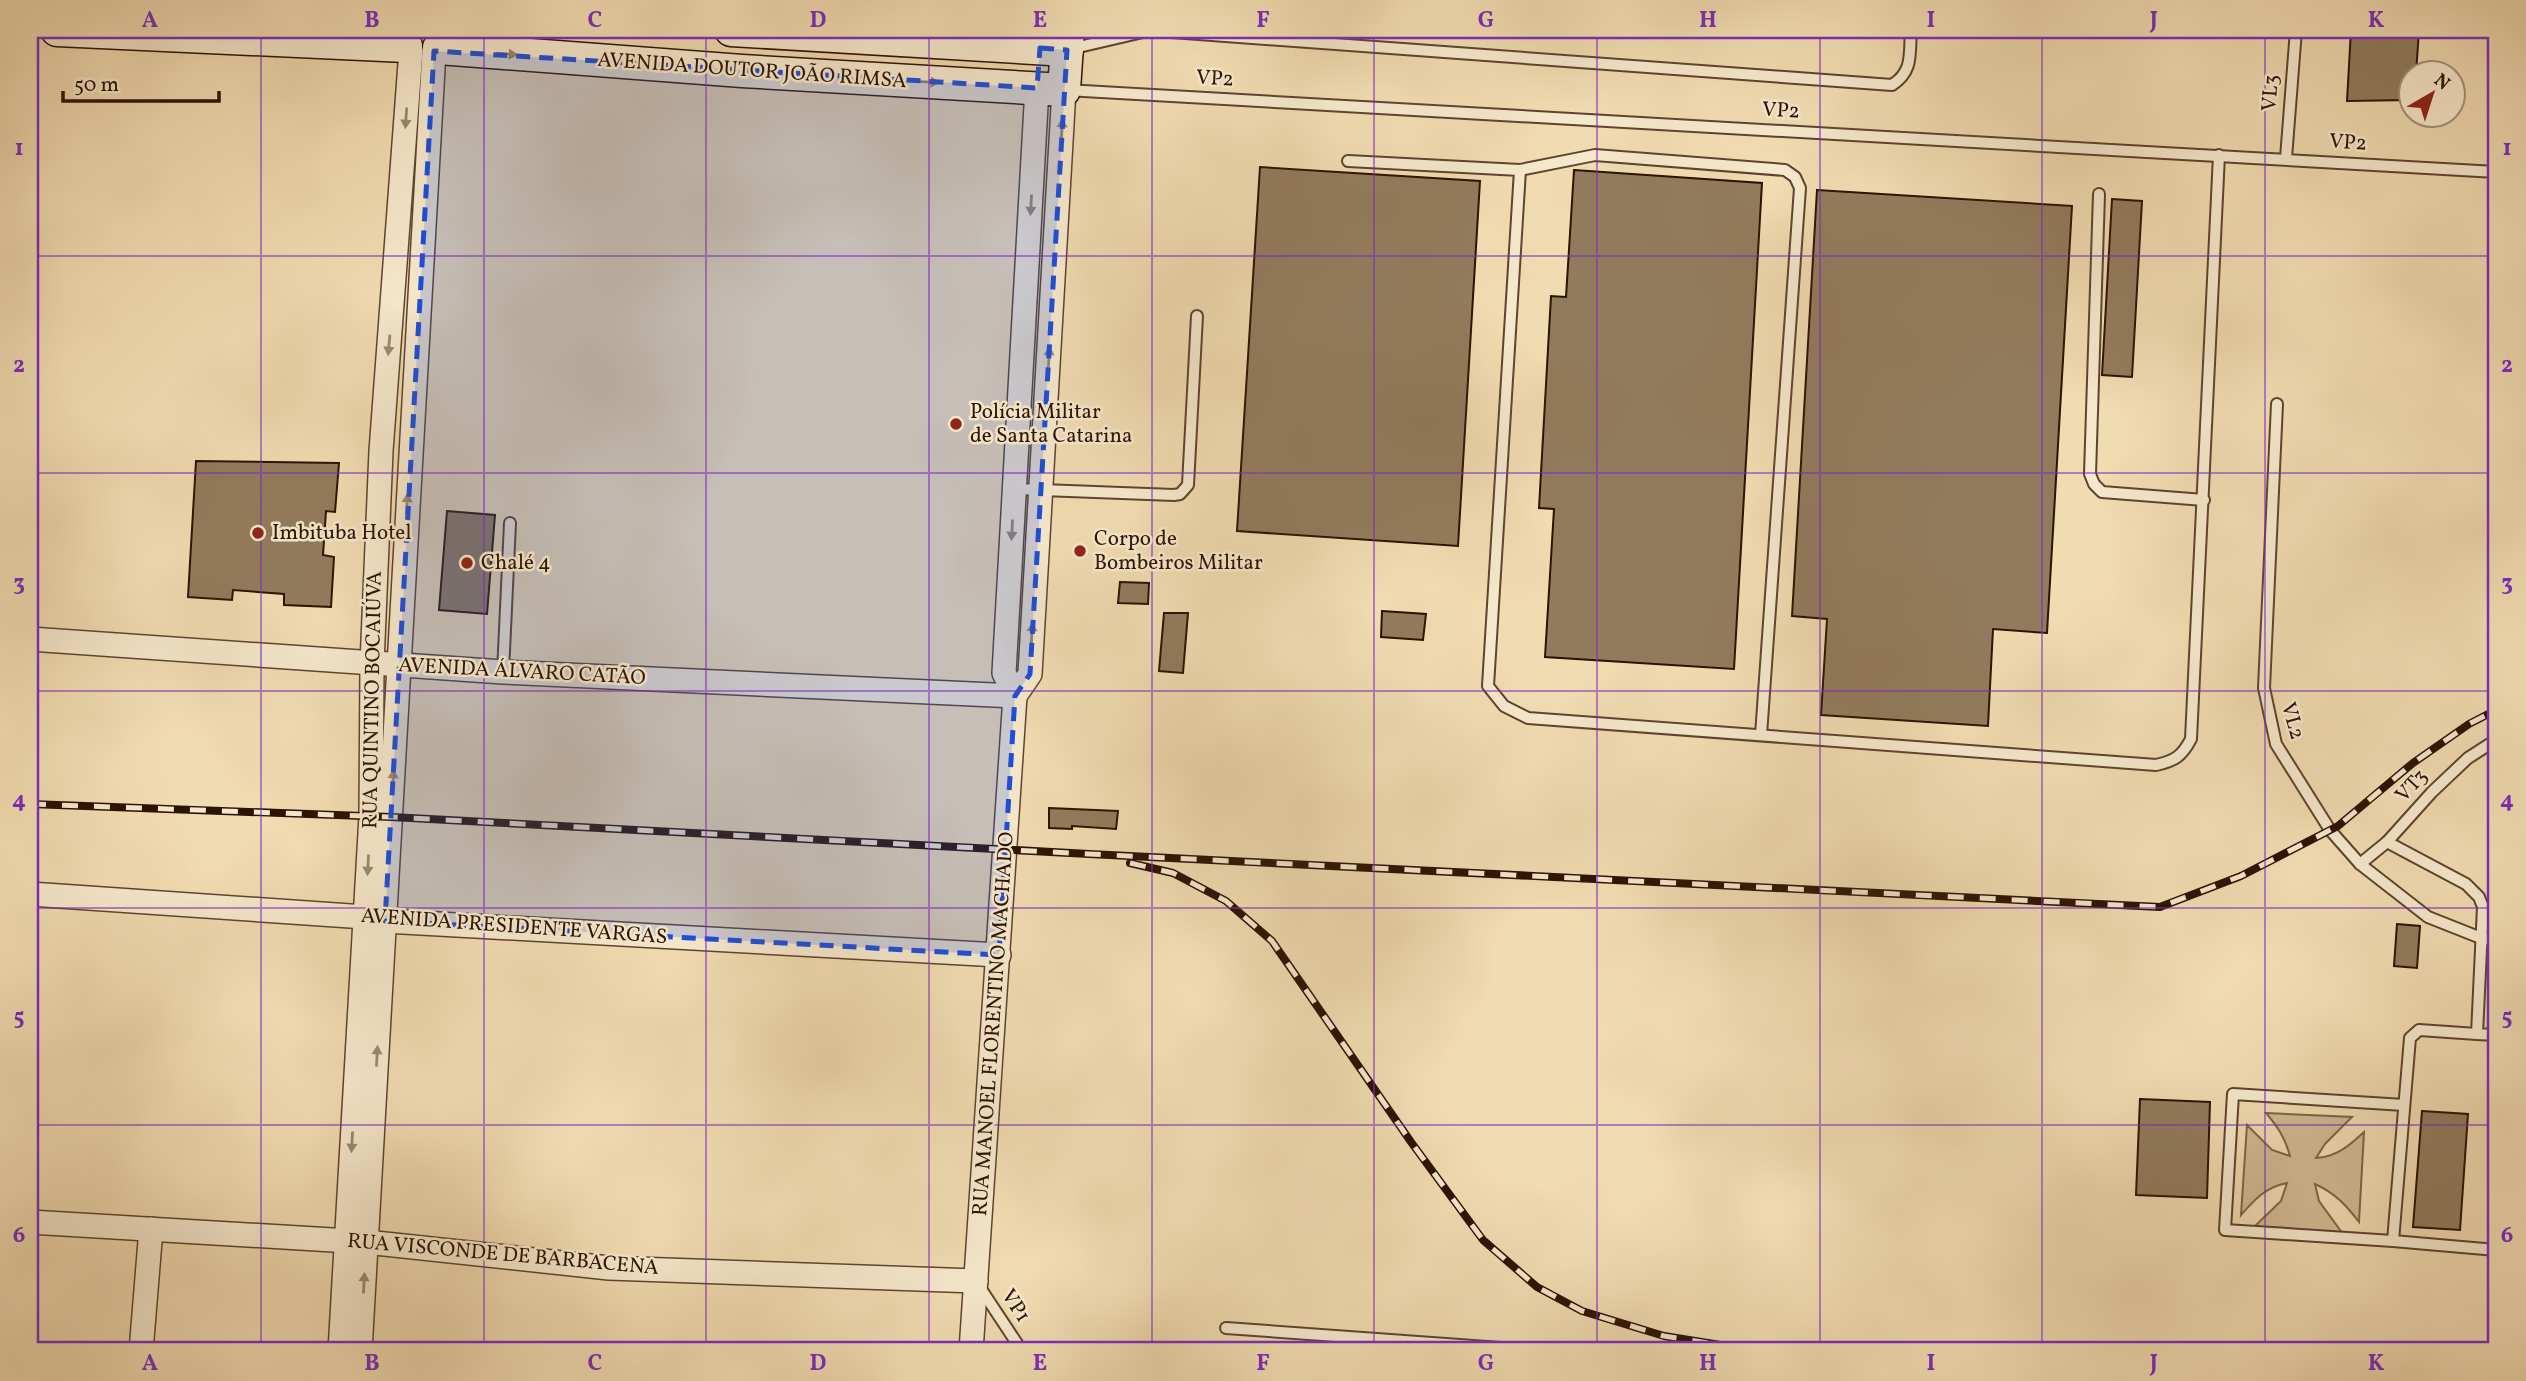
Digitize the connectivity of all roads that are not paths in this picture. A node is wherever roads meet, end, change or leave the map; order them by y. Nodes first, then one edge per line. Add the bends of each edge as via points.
1 (57, 30) edge
2 (731, 30) edge
3 (744, 30) edge
4 (1911, 30) edge
5 (2296, 30) edge
6 (101, 31) edge
7 (1054, 39) edge
8 (423, 42) edge
9 (742, 71) junction
10 (1051, 89) junction
11 (2220, 155) junction
12 (2286, 158) junction
13 (1348, 162) dead end
14 (1520, 170) junction
15 (2496, 172) edge
16 (2099, 194) dead end
17 (400, 212) junction
18 (426, 214) junction
19 (396, 261) junction
20 (423, 263) junction
21 (1197, 316) dead end
22 (1020, 398) junction
23 (1046, 400) junction
24 (2277, 404) dead end
25 (381, 451) junction
26 (410, 453) junction
27 (1014, 489) junction
28 (1041, 489) junction
29 (2204, 500) junction
30 (510, 523) dead end
31 (30, 639) edge
32 (372, 664) junction
33 (399, 666) junction
34 (503, 672) junction
35 (1015, 696) junction
36 (1761, 736) junction
37 (2496, 740) edge
38 (2387, 842) junction
39 (2360, 864) junction
40 (30, 894) edge
41 (375, 919) junction
42 (2481, 938) junction
43 (2496, 941) edge
44 (999, 955) junction
45 (2477, 1034) junction
46 (2496, 1035) edge
47 (2404, 1105) junction
48 (30, 1222) edge
49 (152, 1229) junction
50 (356, 1241) junction
51 (2393, 1241) junction
52 (2496, 1250) edge
53 (976, 1281) junction
54 (1226, 1328) dead end
55 (141, 1351) edge
56 (340, 1351) edge
57 (360, 1351) edge
58 (490, 1351) edge
59 (504, 1351) edge
60 (971, 1351) edge
61 (1022, 1351) edge
62 (1544, 1351) edge

1 - 6 street, AVENIDA DOUTOR JOÃO RIMSA
2 - 3 street, AVENIDA DOUTOR JOÃO RIMSA
3 - 7 street, AVENIDA DOUTOR JOÃO RIMSA
3 - 9 street
4 - 7 lane via 1908,70 1892,85 1158,32
5 - 12 lane, VL3
6 - 8 street, AVENIDA DOUTOR JOÃO RIMSA
7 - 10 street, RUA MANOEL FLORENTINO MACHADO
8 -> 9 street, AVENIDA DOUTOR JOÃO RIMSA
8 -> 17 street, RUA QUINTINO BOCAIÚVA
8 - 18 street, RUA QUINTINO BOCAIÚVA
9 -> 10 street, AVENIDA DOUTOR JOÃO RIMSA
10 - 11 lane, VP2
10 -> 22 street, RUA MANOEL FLORENTINO MACHADO
23 -> 10 street, RUA MANOEL FLORENTINO MACHADO
11 - 12 lane, VP2
11 - 29 lane
12 - 15 lane, VP2
13 - 14 lane
14 - 36 lane via 1488,686 1504,706 1528,718
14 - 36 lane via 1595,155 1785,170 1800,188
16 - 29 lane via 2090,474 2102,492
17 - 18 street
17 - 19 street, RUA QUINTINO BOCAIÚVA
18 - 20 street, RUA QUINTINO BOCAIÚVA
19 - 20 street
19 -> 25 street, RUA QUINTINO BOCAIÚVA
20 - 26 street, RUA QUINTINO BOCAIÚVA
21 - 28 lane via 1185,491 1174,495
22 - 23 lane
22 - 27 street, RUA MANOEL FLORENTINO MACHADO
23 - 28 street, RUA MANOEL FLORENTINO MACHADO
24 - 39 lane, VL2 via 2264,688 2276,744 2330,830
25 - 26 street
25 - 32 street, RUA QUINTINO BOCAIÚVA
33 -> 26 street, RUA QUINTINO BOCAIÚVA
27 - 28 lane
27 -> 35 street, RUA MANOEL FLORENTINO MACHADO via 1004,673
35 -> 28 street, RUA MANOEL FLORENTINO MACHADO via 1030,674
29 - 36 lane via 2191,739 2174,761 2156,765
30 - 34 lane
31 - 32 street, AVENIDA ÁLVARO CATÃO
32 - 33 street, AVENIDA ÁLVARO CATÃO
32 -> 41 street, RUA QUINTINO BOCAIÚVA via 370,816
33 - 34 street, AVENIDA ÁLVARO CATÃO
41 -> 33 street, RUA QUINTINO BOCAIÚVA
34 - 35 street, AVENIDA ÁLVARO CATÃO
35 - 44 street, RUA MANOEL FLORENTINO MACHADO
37 - 38 lane, VT3 via 2441,783
38 - 39 lane, VT3
38 - 42 lane via 2466,884 2479,897 2483,907
39 - 42 lane, VL2 via 2428,917
40 - 41 street, AVENIDA PRESIDENTE VARGAS
41 - 44 street, AVENIDA PRESIDENTE VARGAS
41 - 50 street, RUA QUINTINO BOCAIÚVA
42 - 43 lane, VL2
42 - 45 lane
44 - 53 street, RUA MANOEL FLORENTINO MACHADO
45 - 46 lane
45 - 47 lane via 2413,1032
47 - 51 lane
47 - 51 lane via 2233,1094 2225,1230
48 - 49 street, RUA VISCONDE DE BARBACENA
49 - 50 street, RUA VISCONDE DE BARBACENA
49 - 55 street
50 - 53 street, RUA VISCONDE DE BARBACENA via 609,1268
50 - 56 street, RUA QUINTINO BOCAIÚVA
57 -> 50 street, RUA QUINTINO BOCAIÚVA
51 - 52 lane
53 - 60 street, RUA MANOEL FLORENTINO MACHADO
53 - 61 lane, VP1
54 - 62 lane
58 - 59 lane

